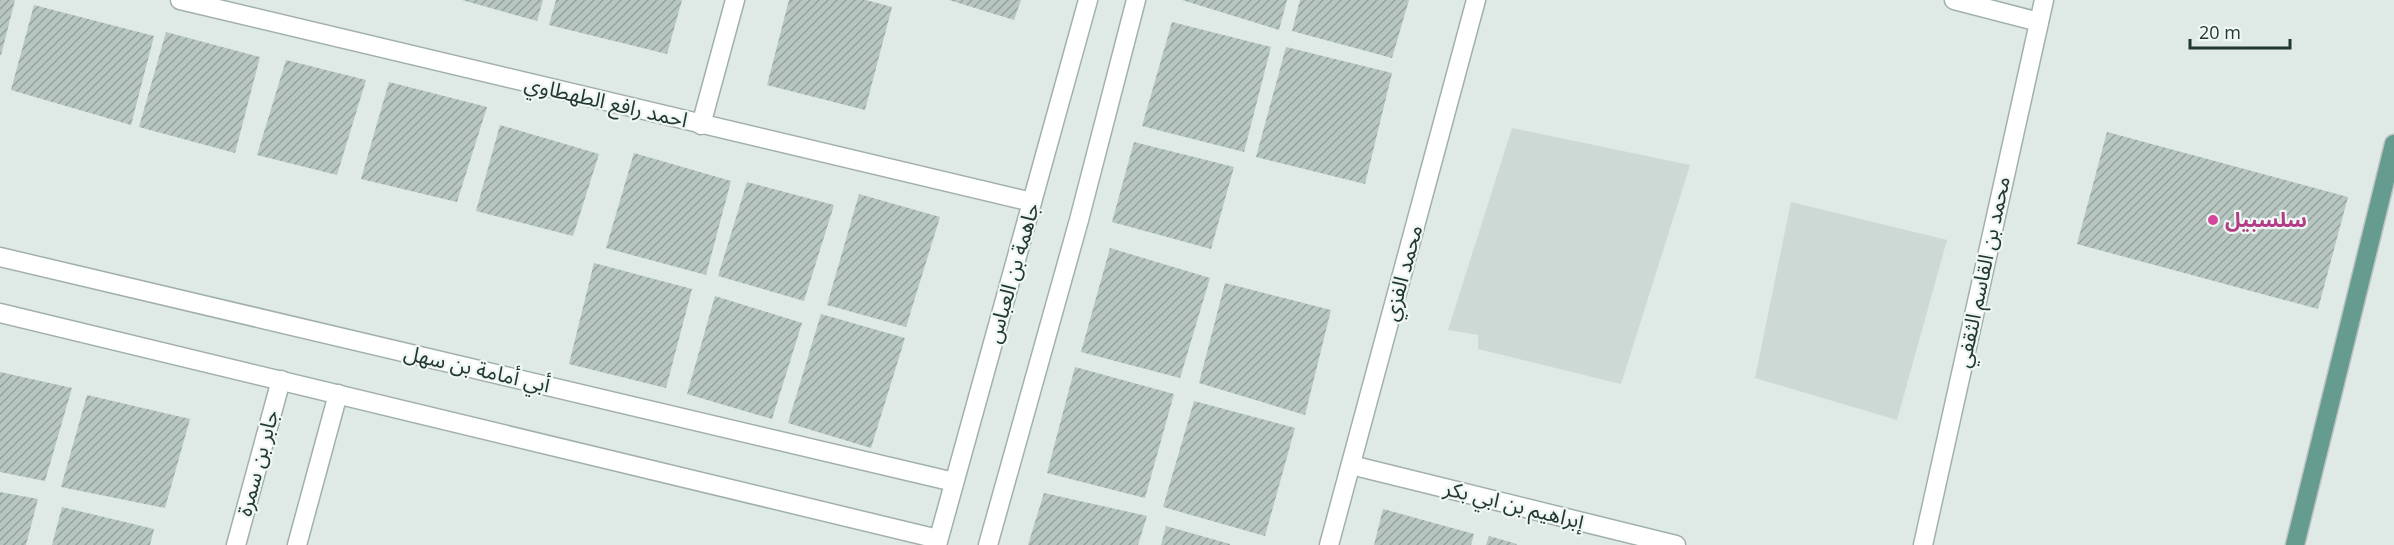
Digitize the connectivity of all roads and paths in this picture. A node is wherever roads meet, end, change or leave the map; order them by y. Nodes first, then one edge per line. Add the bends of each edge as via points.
1 (180, 0) edge
2 (735, 0) edge
3 (1088, 0) edge
4 (1136, 0) edge
5 (1476, 0) edge
6 (1954, 0) edge
7 (2044, 0) edge
8 (2039, 22) junction
9 (701, 124) junction
10 (2394, 144) edge
11 (1032, 202) junction
12 (0, 257) edge
13 (0, 313) edge
14 (280, 380) junction
15 (338, 394) junction
16 (1351, 465) junction
17 (954, 482) junction
18 (938, 542) edge
19 (236, 545) edge
20 (297, 545) edge
21 (988, 545) edge
22 (1329, 545) edge
23 (1677, 545) edge
24 (1923, 545) edge
25 (2295, 545) edge

1 - 9 street, احمد رافع الطهطاوي
2 - 9 street
3 - 11 street, جاهمة بن العباس
4 - 21 street
5 - 16 street, محمد الفزي
6 - 8 street
7 - 8 street, محمد بن القاسم الثقفي
8 - 24 street, محمد بن القاسم الثقفي
9 - 11 street, احمد رافع الطهطاوي
10 - 25 main road
11 - 17 street, جاهمة بن العباس
12 - 17 street, أبي أمامة بن سهل
13 - 14 street
14 - 15 street
14 - 19 street, جابر بن سمرة
15 - 18 street
15 - 20 street
16 - 22 street, محمد الفزي
16 - 23 street, إبراهيم بن ابي بكر
17 - 18 street, جاهمة بن العباس

